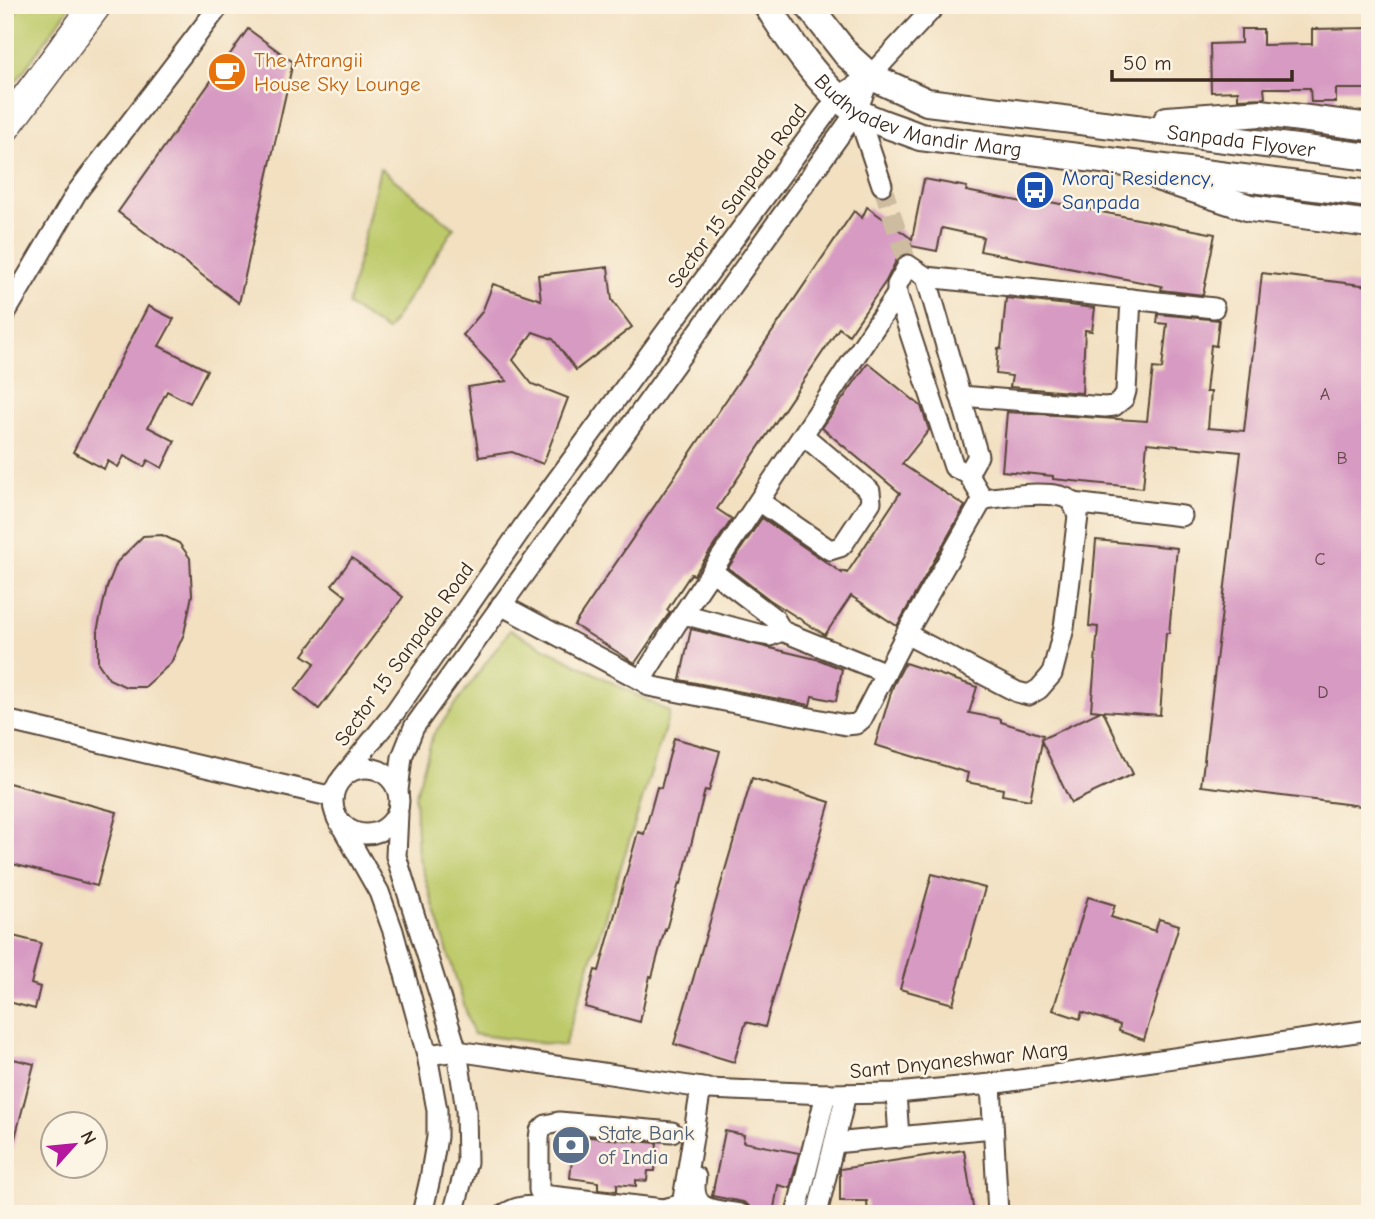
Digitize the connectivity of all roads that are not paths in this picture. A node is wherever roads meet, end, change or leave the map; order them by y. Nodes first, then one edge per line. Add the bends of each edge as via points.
1 (96, 5) edge
2 (220, 5) edge
3 (767, 5) edge
4 (808, 5) edge
5 (936, 5) edge
6 (870, 76) junction
7 (847, 104) junction
8 (1112, 124) junction
9 (5, 127) edge
10 (1370, 127) edge
11 (1370, 157) edge
12 (1107, 160) junction
13 (882, 185) tunnel mouth
14 (1370, 194) edge
15 (1370, 224) edge
16 (926, 277) junction
17 (897, 294) junction
18 (1131, 299) junction
19 (1214, 308) dead end
20 (5, 314) edge
21 (960, 396) junction
22 (803, 435) junction
23 (968, 474) junction
24 (983, 499) junction
25 (759, 501) junction
26 (1073, 503) junction
27 (1182, 516) dead end
28 (712, 571) junction
29 (501, 606) junction
30 (683, 614) junction
31 (782, 631) junction
32 (906, 635) junction
33 (886, 673) junction
34 (645, 682) junction
35 (5, 720) edge
36 (342, 778) junction
37 (398, 791) junction
38 (333, 797) junction
39 (398, 813) junction
40 (337, 818) junction
41 (1370, 1030) edge
42 (457, 1051) junction
43 (427, 1055) junction
44 (991, 1084) junction
45 (705, 1089) junction
46 (896, 1093) junction
47 (836, 1094) junction
48 (993, 1128) junction
49 (672, 1132) dead end
50 (900, 1138) junction
51 (834, 1143) junction
52 (422, 1214) edge
53 (453, 1214) edge
54 (505, 1214) edge
55 (578, 1214) edge
56 (740, 1214) edge
57 (796, 1214) edge
58 (817, 1214) edge
59 (998, 1214) edge

1 - 9 main road
2 - 20 street via 77,192
3 - 7 main road, Budhyadev Mandir Marg via 781,28
4 - 6 main road, Budhyadev Mandir Marg via 847,55
5 - 6 street
6 - 7 street, Sector 15 Sanpada Road
6 - 8 main road, Budhyadev Mandir Marg via 927,102
7 - 12 main road, Budhyadev Mandir Marg via 920,137
7 - 13 street
7 - 29 street, Sector 15 Sanpada Road
7 - 36 street, Sector 15 Sanpada Road via 527,521 395,712
8 - 10 main road via 1261,113
8 - 11 main road, Sanpada Flyover
12 - 14 main road, Sanpada Flyover
12 - 15 main road via 1250,208
16 - 17 street via 908,265
16 - 18 street
16 - 21 street
17 - 22 street
17 - 23 street via 954,467
18 - 19 street
18 - 21 street via 1126,391 1114,406
21 - 23 street via 978,456
22 - 25 street
22 - 25 street via 870,491 871,502 844,543 830,550
23 - 24 street
24 - 26 street via 1049,495
24 - 32 street
25 - 28 street
26 - 27 street
26 - 32 street via 1078,516 1064,628 1052,674 1039,689 1029,695 1017,692
28 - 30 street
28 - 31 street via 775,619
29 - 34 street
29 - 37 street, Sector 15 Sanpada Road via 414,727 402,757
30 - 31 street via 758,634
30 - 34 street via 645,674
31 - 33 street
32 - 33 street
33 - 34 street via 856,724
35 - 38 street
36 - 37 street via 351,771 374,769 393,781
36 - 38 street
37 - 39 street
38 - 40 street
39 - 40 street via 374,834 353,832
39 - 42 street via 396,856
40 - 43 street via 379,892
41 - 44 street, Sant Dnyaneshwar Marg
42 - 43 street, Sant Dnyaneshwar Marg
42 - 45 street, Sant Dnyaneshwar Marg
42 - 53 street via 466,1110 467,1163
43 - 52 street via 437,1137
44 - 46 street, Sant Dnyaneshwar Marg
44 - 48 street
45 - 47 street, Sant Dnyaneshwar Marg
45 - 49 street via 680,1205 663,1209 542,1195 539,1190 539,1139 546,1125 559,1122
45 - 56 street via 694,1191 698,1203 706,1208
46 - 47 street, Sant Dnyaneshwar Marg
46 - 50 street
47 - 51 street
47 - 57 street
48 - 50 street
48 - 59 street
50 - 51 street
51 - 58 street
54 - 55 street via 526,1205

